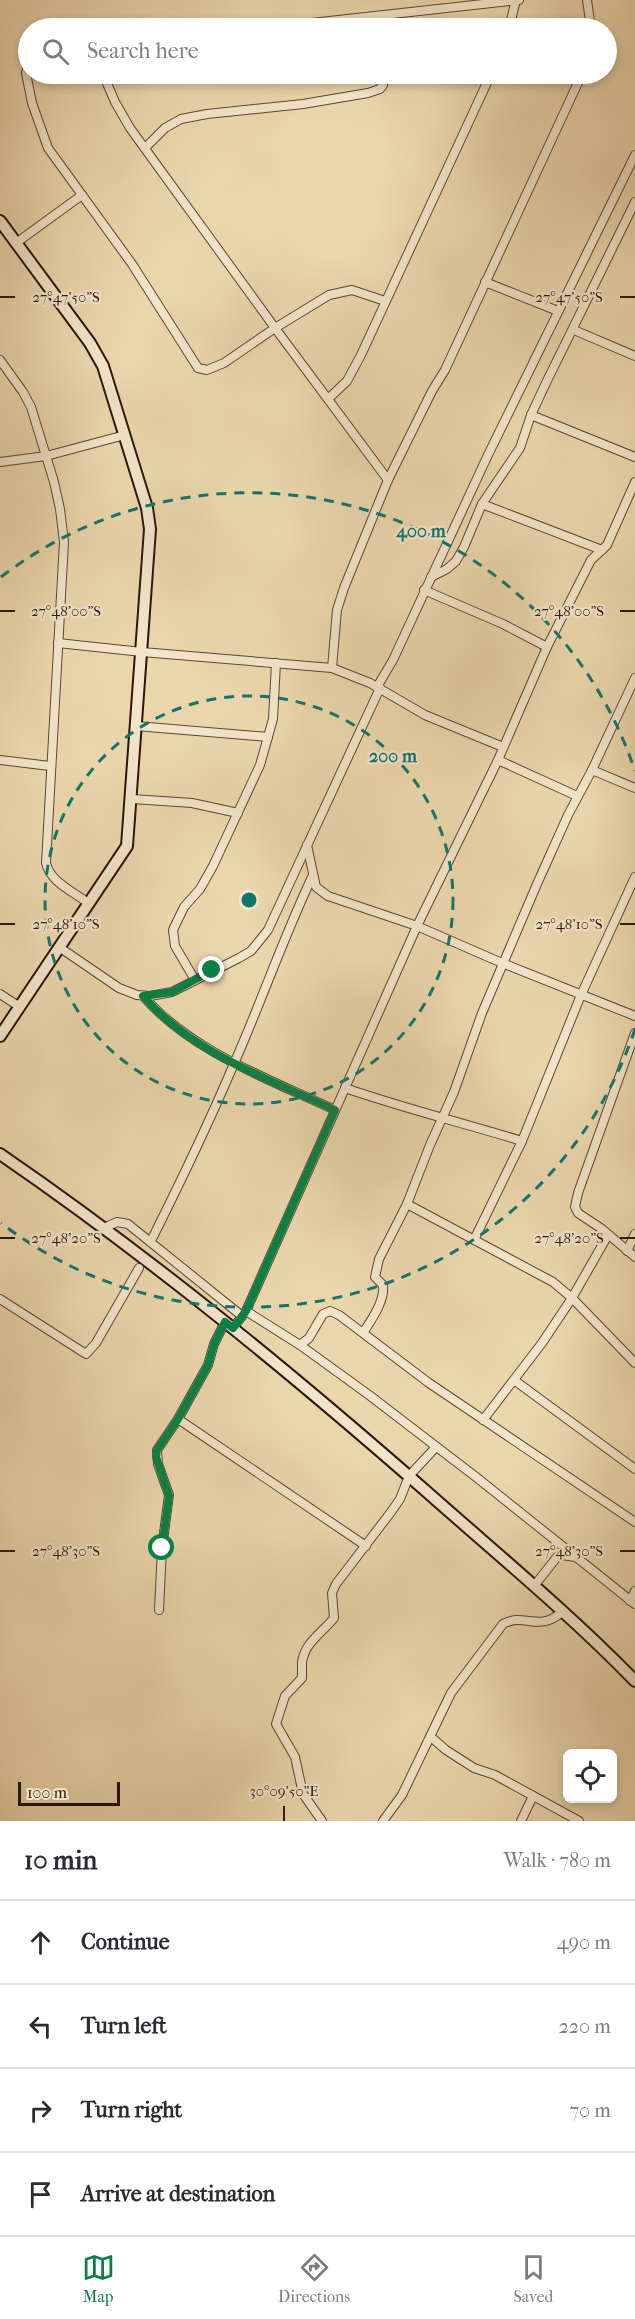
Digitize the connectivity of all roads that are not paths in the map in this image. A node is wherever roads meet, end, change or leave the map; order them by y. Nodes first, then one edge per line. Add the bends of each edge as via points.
1 (518, 0) edge
2 (587, 0) edge
3 (379, 16) joint
4 (360, 18) edge
5 (512, 18) edge
6 (590, 18) edge
7 (28, 84) edge
8 (107, 84) edge
9 (383, 84) edge
10 (487, 84) edge
11 (577, 84) edge
12 (145, 147) junction
13 (635, 154) edge
14 (82, 195) junction
15 (635, 202) edge
16 (0, 221) edge
17 (16, 243) junction
18 (485, 282) junction
19 (385, 301) junction
20 (558, 311) junction
21 (275, 328) junction
22 (574, 330) junction
23 (635, 356) edge
24 (0, 360) edge
25 (328, 399) junction
26 (531, 415) junction
27 (125, 435) junction
28 (46, 456) junction
29 (635, 457) edge
30 (0, 462) edge
31 (388, 480) junction
32 (635, 482) edge
33 (482, 504) junction
34 (602, 550) junction
35 (431, 577) junction
36 (424, 590) junction
37 (58, 643) junction
38 (548, 646) junction
39 (142, 652) junction
40 (276, 663) junction
41 (332, 668) junction
42 (635, 678) edge
43 (378, 687) junction
44 (136, 726) junction
45 (268, 736) junction
46 (503, 747) junction
47 (0, 760) edge
48 (498, 760) junction
49 (50, 766) junction
50 (592, 770) junction
51 (635, 788) edge
52 (577, 796) junction
53 (132, 799) junction
54 (238, 813) junction
55 (308, 845) junction
56 (313, 875) junction
57 (635, 877) edge
58 (88, 903) junction
59 (417, 926) junction
60 (59, 946) junction
61 (502, 963) junction
62 (195, 980) junction
63 (0, 994) edge
64 (581, 995) junction
65 (143, 996) junction
66 (20, 1007) junction
67 (635, 1016) edge
68 (635, 1034) edge
69 (0, 1036) edge
70 (235, 1063) junction
71 (345, 1088) junction
72 (335, 1110) junction
73 (442, 1118) junction
74 (522, 1141) junction
75 (0, 1154) edge
76 (407, 1204) junction
77 (104, 1228) junction
78 (608, 1234) junction
79 (635, 1234) edge
80 (474, 1240) junction
81 (151, 1241) junction
82 (627, 1251) junction
83 (635, 1257) edge
84 (139, 1268) dead end
85 (572, 1298) junction
86 (0, 1299) edge
87 (244, 1314) junction
88 (229, 1325) junction
89 (363, 1333) junction
90 (300, 1345) junction
91 (635, 1363) edge
92 (514, 1380) junction
93 (178, 1419) junction
94 (483, 1420) junction
95 (436, 1447) junction
96 (635, 1468) edge
97 (408, 1476) junction
98 (635, 1522) edge
99 (366, 1546) junction
100 (575, 1557) junction
101 (534, 1586) junction
102 (635, 1591) edge
103 (632, 1603) edge
104 (159, 1610) dead end
105 (562, 1612) junction
106 (635, 1681) edge
107 (431, 1737) junction
108 (533, 1796) junction
109 (322, 1821) edge
110 (383, 1821) edge
111 (521, 1821) edge
112 (579, 1821) edge

1 - 3 street
1 - 5 street
2 - 6 street
3 - 4 street
7 - 14 street via 48,148
8 - 12 street
9 - 12 street via 375,91 303,104 181,119
10 - 19 street
11 - 18 street
12 - 21 street
13 - 20 street
14 - 17 street
14 - 21 street via 132,264 198,368 207,370 224,363
15 - 22 street
16 - 17 street
17 - 27 street via 90,343 108,378
18 - 20 street
18 - 31 street
19 - 21 street via 352,290 332,294
19 - 25 street via 354,370
20 - 35 street
21 - 25 street
22 - 23 street
22 - 26 street
24 - 28 street via 28,400
25 - 31 street
26 - 29 street
26 - 33 street via 520,448
27 - 28 street
27 - 39 street via 150,529
28 - 30 street
28 - 37 street via 64,542
31 - 41 street via 340,600
32 - 34 street
33 - 34 street
33 - 35 street via 456,561
34 - 38 street via 591,560
35 - 36 street
36 - 38 street
36 - 43 street
37 - 39 street
37 - 49 street
38 - 46 street
39 - 40 street
39 - 44 street
40 - 41 street
40 - 45 street via 273,719
41 - 43 street
42 - 50 street
43 - 46 street via 425,715
43 - 55 street
44 - 45 street
44 - 53 street
45 - 54 street via 260,765
46 - 48 street
47 - 49 street
48 - 52 street
48 - 59 street
49 - 58 street via 45,859 57,880
50 - 51 street
50 - 52 street
52 - 61 street
53 - 54 street via 192,803
53 - 58 street via 127,846
54 - 62 street via 213,866 173,930 175,946
55 - 56 street
55 - 62 street via 260,941 251,951
56 - 59 street via 316,887 328,896
56 - 70 street
57 - 64 street
58 - 60 street
59 - 61 street
59 - 71 street
60 - 65 street via 119,988
60 - 66 street
61 - 64 street
61 - 73 street
62 - 65 street via 172,992
63 - 66 street
64 - 67 street
64 - 74 street
65 - 70 street via 162,1017
66 - 69 street
68 - 78 street via 576,1204 578,1213
70 - 72 street
70 - 81 street
71 - 72 street
71 - 73 street
72 - 87 street
73 - 74 street
73 - 76 street
74 - 80 street
75 - 77 street
76 - 80 street
76 - 89 street via 375,1269 384,1292
77 - 81 street via 124,1222
77 - 88 street
78 - 82 street
78 - 85 street
79 - 82 street
80 - 85 street via 545,1277
81 - 87 street
82 - 83 street
84 - 86 street via 86,1354
85 - 91 street
85 - 92 street
87 - 88 street
87 - 90 street
88 - 93 street via 214,1344 208,1365
88 - 97 street
89 - 90 street via 339,1315 326,1312
89 - 94 street
90 - 95 street
92 - 94 street
92 - 96 street
93 - 99 street
93 - 104 street via 157,1453 169,1496
94 - 98 street
95 - 97 street
95 - 100 street
97 - 99 street via 400,1499
97 - 101 street
99 - 109 street via 333,1588 334,1618 306,1649 302,1678 285,1696 276,1721 295,1757 303,1794
100 - 101 street via 557,1557
100 - 103 street
101 - 105 street
102 - 103 street
105 - 106 street
105 - 107 street via 547,1622 515,1620 503,1624 451,1693
107 - 108 street via 474,1767
107 - 110 street via 402,1795
108 - 111 street
108 - 112 street

